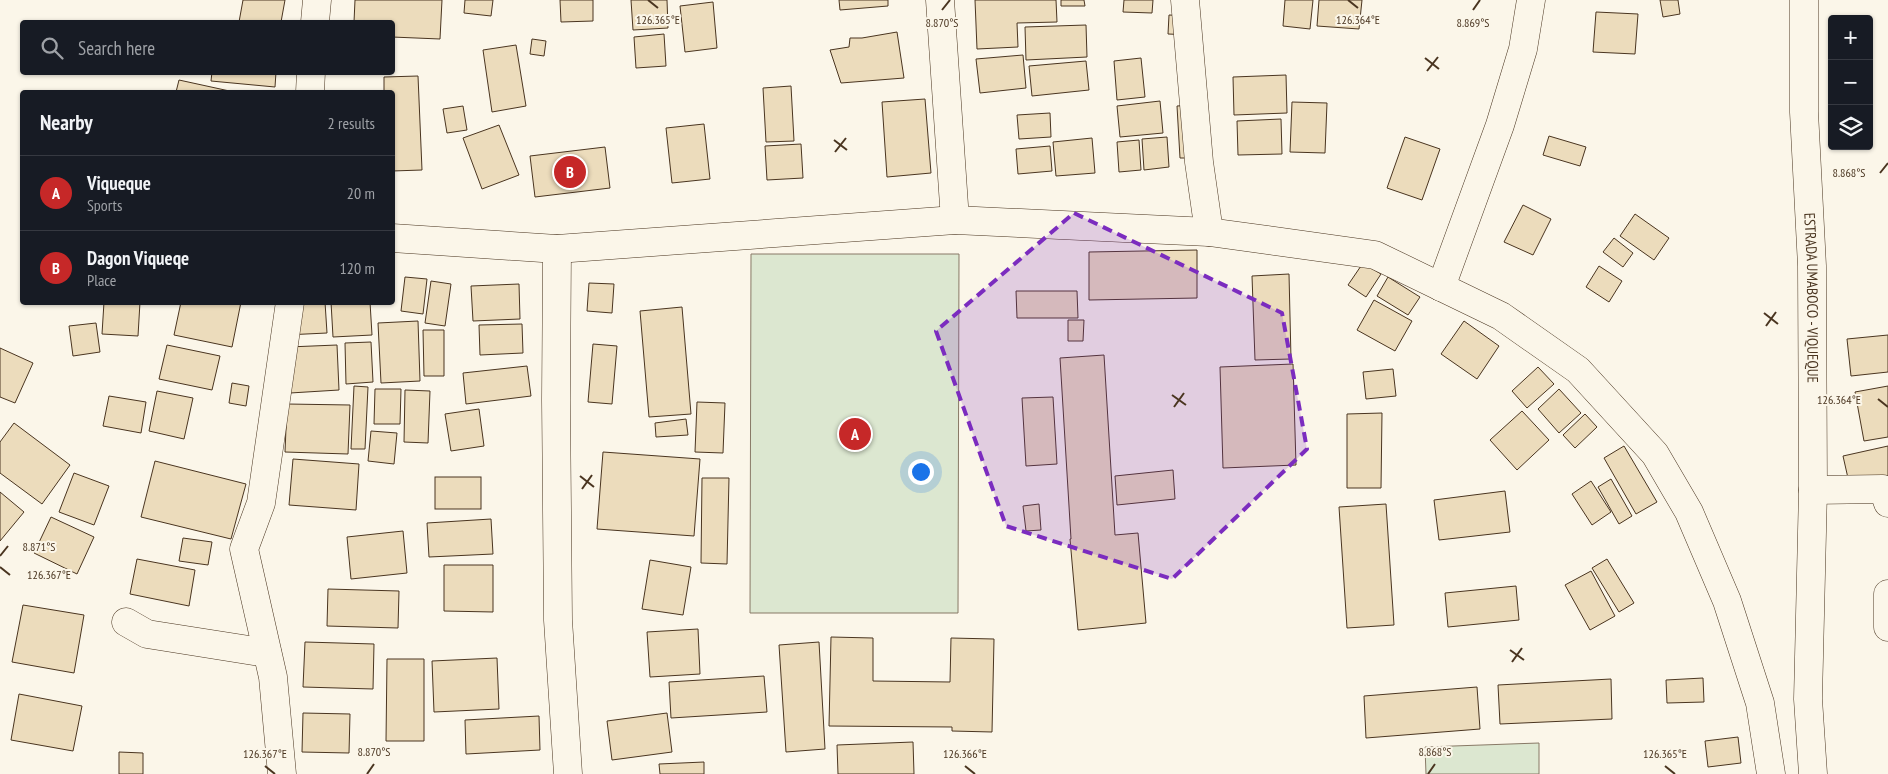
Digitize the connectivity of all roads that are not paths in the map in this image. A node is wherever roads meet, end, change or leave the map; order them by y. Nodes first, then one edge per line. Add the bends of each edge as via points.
1 (317, 0) edge
2 (940, 0) edge
3 (1186, 0) edge
4 (1532, 0) edge
5 (1804, 0) edge
6 (315, 20) edge
7 (312, 75) edge
8 (310, 90) edge
9 (955, 220) junction
10 (1209, 232) junction
11 (395, 238) edge
12 (557, 249) junction
13 (1441, 287) junction
14 (290, 305) edge
15 (1813, 490) junction
16 (1888, 503) edge
17 (1888, 594) edge
18 (126, 622) dead end
19 (1888, 627) edge
20 (267, 653) junction
21 (282, 774) edge
22 (568, 774) edge
23 (1772, 774) edge
24 (1813, 774) edge

1 - 6 street
2 - 9 street
3 - 10 street via 1199,162
4 - 13 street via 1523,49 1500,125
5 - 15 street, ESTRADA UMABOCO - VIQUEQUE via 1804,112 1812,266
7 - 8 street
9 - 10 street
9 - 12 street
10 - 13 street via 1375,256
11 - 12 street
12 - 22 street via 558,620
13 - 23 street via 1502,316 1578,370 1655,454 1689,512 1727,601 1760,703
14 - 20 street via 261,503 244,549
15 - 16 street via 1883,489
15 - 24 street, ESTRADA UMABOCO - VIQUEQUE via 1808,699
17 - 19 street
18 - 20 street via 147,634
20 - 21 street via 273,677

